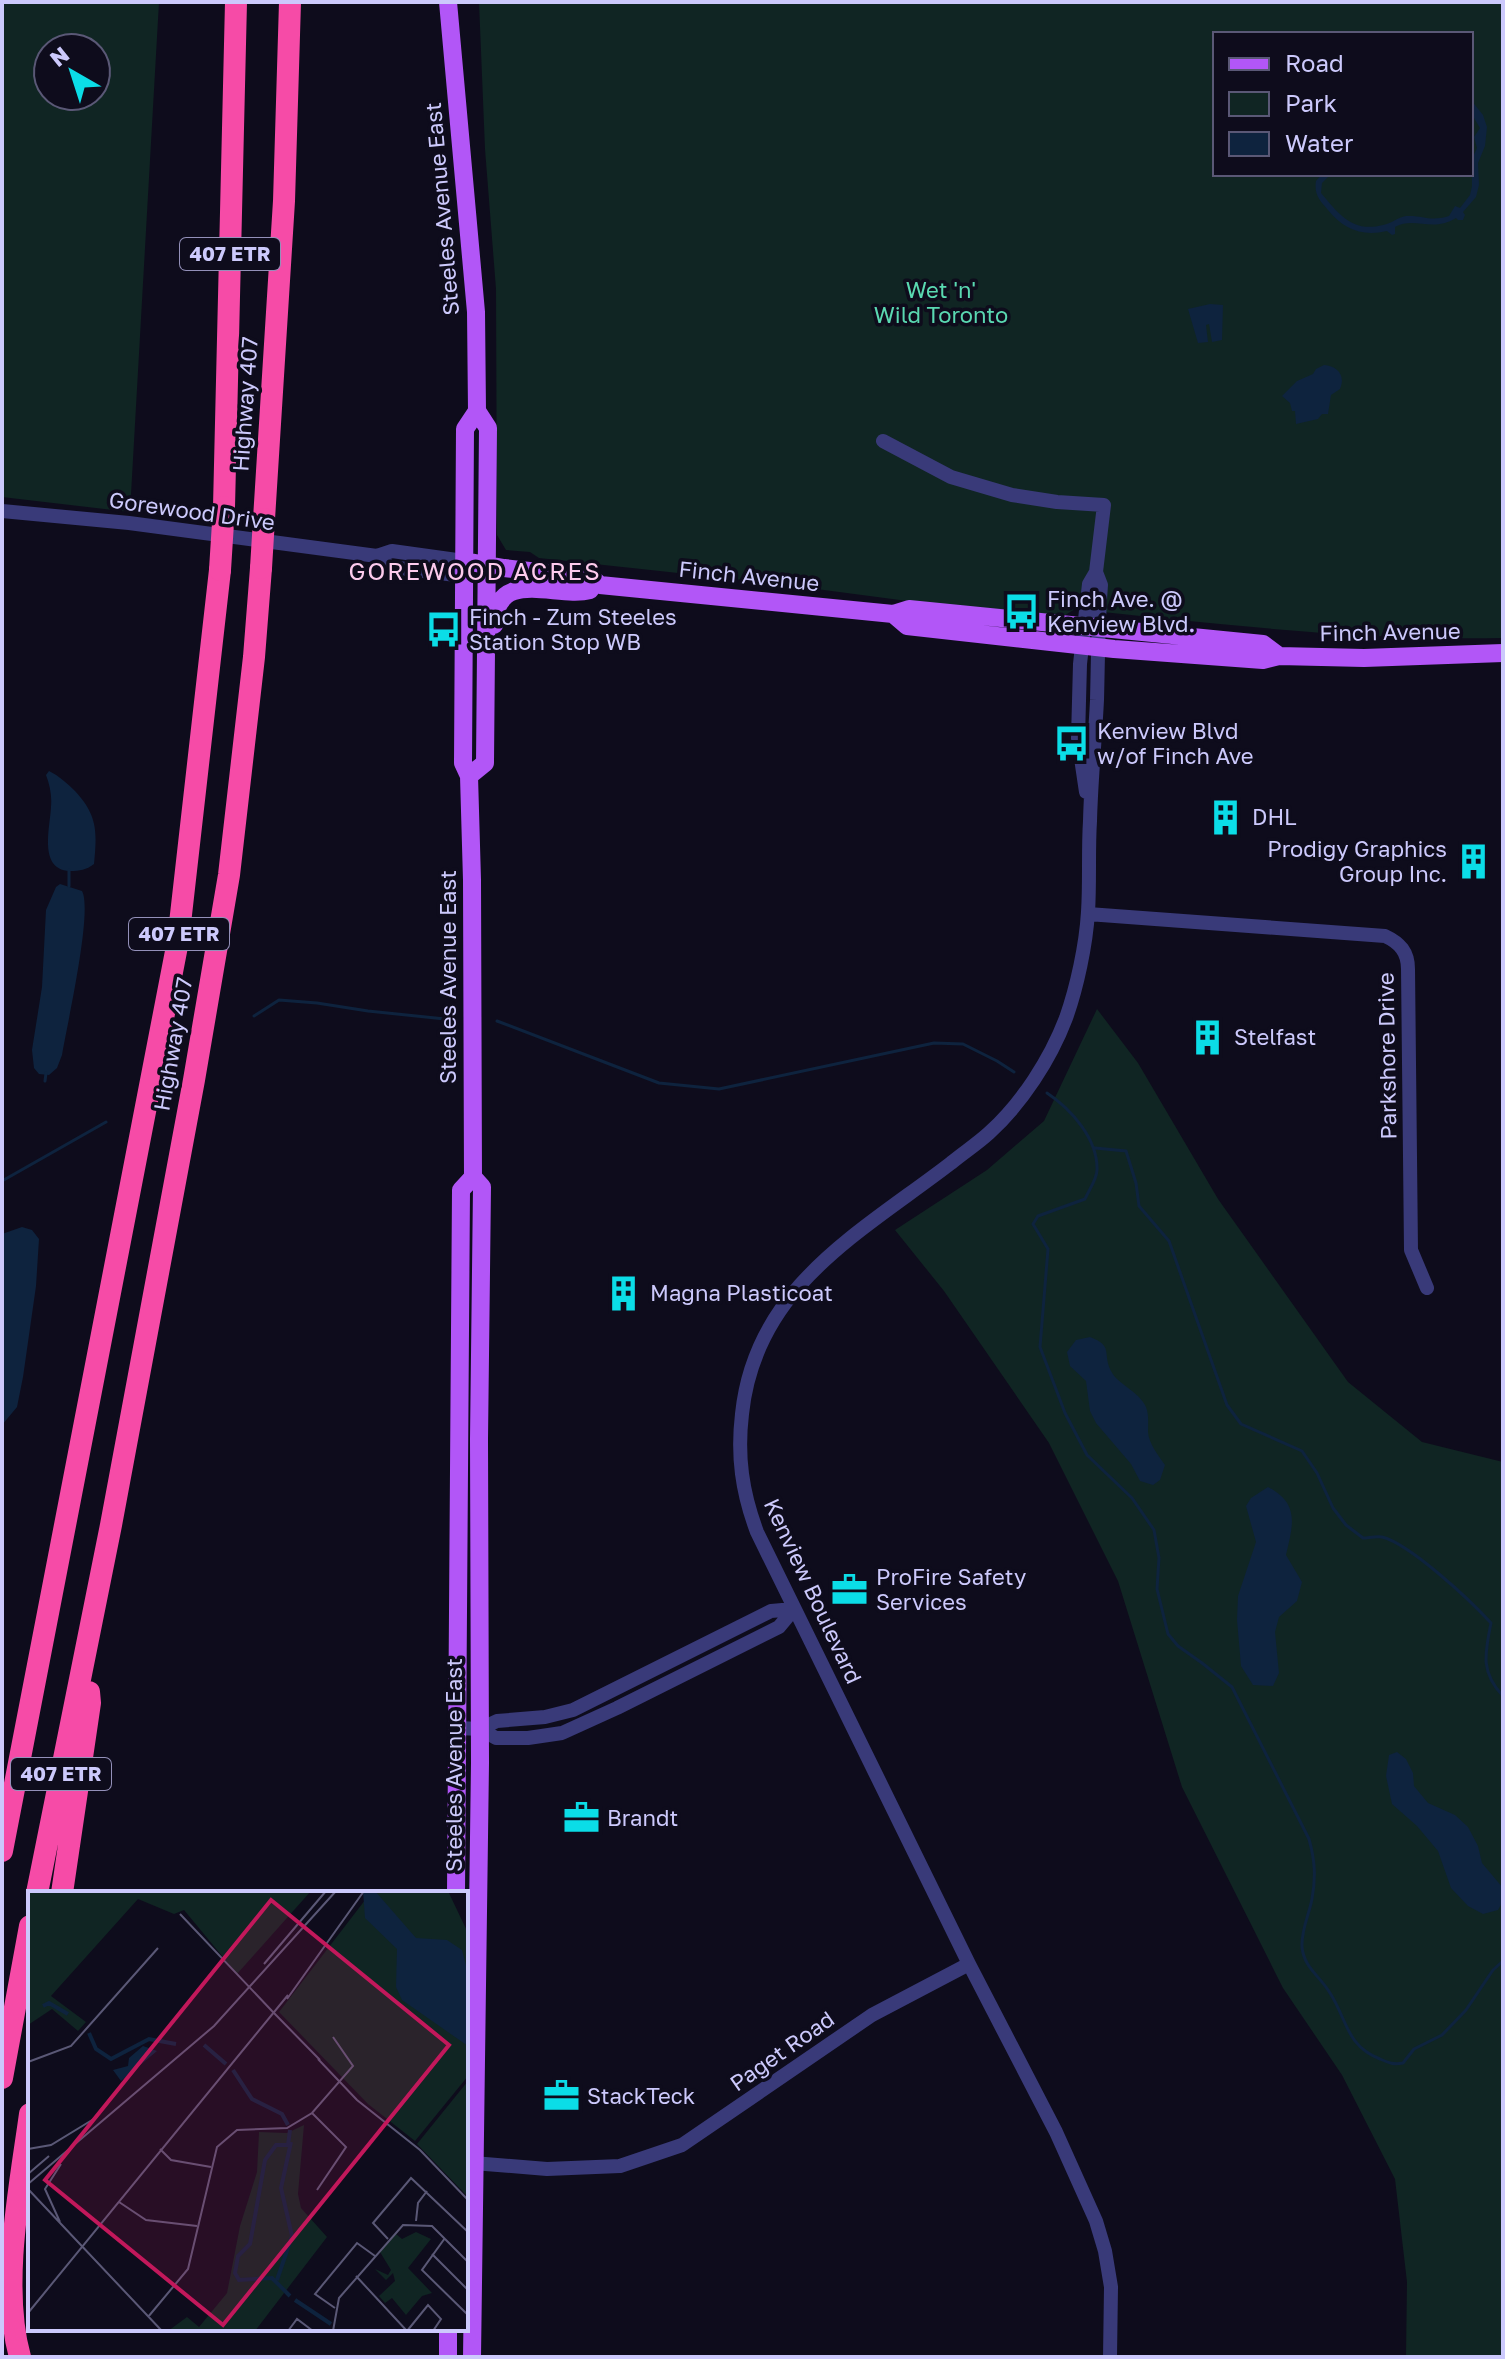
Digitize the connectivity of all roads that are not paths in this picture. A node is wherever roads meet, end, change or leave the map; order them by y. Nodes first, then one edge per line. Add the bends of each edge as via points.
1 (236, 2) edge
2 (290, 2) edge
3 (448, 2) edge
4 (477, 411) junction
5 (883, 441) dead end
6 (2, 511) edge
7 (464, 568) junction
8 (487, 572) junction
9 (595, 588) junction
10 (1091, 637) junction
11 (1503, 653) edge
12 (486, 662) junction
13 (469, 776) junction
14 (1088, 914) junction
15 (473, 1177) junction
16 (1427, 1288) dead end
17 (794, 1609) junction
18 (85, 1655) junction
19 (609, 1692) junction
20 (617, 1708) junction
21 (458, 1728) junction
22 (480, 1729) junction
23 (5, 1829) edge
24 (2, 1851) edge
25 (37, 1891) edge
26 (62, 1891) edge
27 (456, 1891) edge
28 (28, 1937) edge
29 (969, 1964) junction
30 (2, 2078) edge
31 (28, 2128) edge
32 (473, 2163) junction
33 (448, 2331) edge
34 (20, 2357) edge
35 (448, 2357) edge
36 (472, 2357) edge
37 (1110, 2357) edge

1 - 23 highway, Highway 407 / 407 ETR, bridge via 224,507 178,941
2 - 18 highway, Highway 407 / 407 ETR, bridge via 284,201 261,568 229,875
3 - 4 main road, Steeles Avenue East via 476,312
4 - 7 main road, Steeles Avenue East via 465,429
4 - 8 main road, Steeles Avenue East via 488,428
5 - 10 street, Kenview Boulevard via 975,485 1057,502 1104,505 1096,572 1101,585
6 - 7 street, Gorewood Drive via 377,556 392,551
7 - 8 main road, Finch Avenue
7 - 13 main road, Steeles Avenue East via 463,763
8 - 9 main road, Finch Avenue
8 - 12 main road, Steeles Avenue East
9 - 10 main road, Finch Avenue via 893,614 909,609
9 - 12 main road via 521,588 509,594 495,612 494,647
10 - 11 main road, Finch Avenue via 1263,644 1279,656
10 - 14 street, Kenview Boulevard via 1078,738 1090,820
12 - 13 main road, Steeles Avenue East via 485,763
13 - 15 main road, Steeles Avenue East
14 - 16 street, Parkshore Drive via 1385,936 1402,947 1409,982 1411,1250
14 - 17 street, Kenview Boulevard via 1066,1018 1023,1095 989,1133 819,1264 783,1304 761,1340 747,1376 739,1441 741,1478 757,1532
15 - 21 main road, Steeles Avenue East via 461,1190
15 - 22 main road, Steeles Avenue East via 482,1187
17 - 19 street via 771,1611
17 - 20 street via 779,1627
17 - 29 street, Kenview Boulevard
18 - 25 highway, Highway 407 / 407 ETR
18 - 26 highway via 90,1703
19 - 20 street
19 - 22 street via 573,1710 497,1721
20 - 22 street via 562,1733 496,1738
21 - 22 street
21 - 27 main road, Steeles Avenue East
22 - 32 main road, Steeles Avenue East
23 - 24 highway, Highway 407 / 407 ETR
28 - 30 highway
29 - 32 street, Paget Road via 872,2015 682,2145 620,2166 547,2169
29 - 37 street, Kenview Boulevard via 1096,2221 1111,2287
31 - 34 highway via 11,2299
32 - 36 main road, Steeles Avenue East
33 - 35 main road

